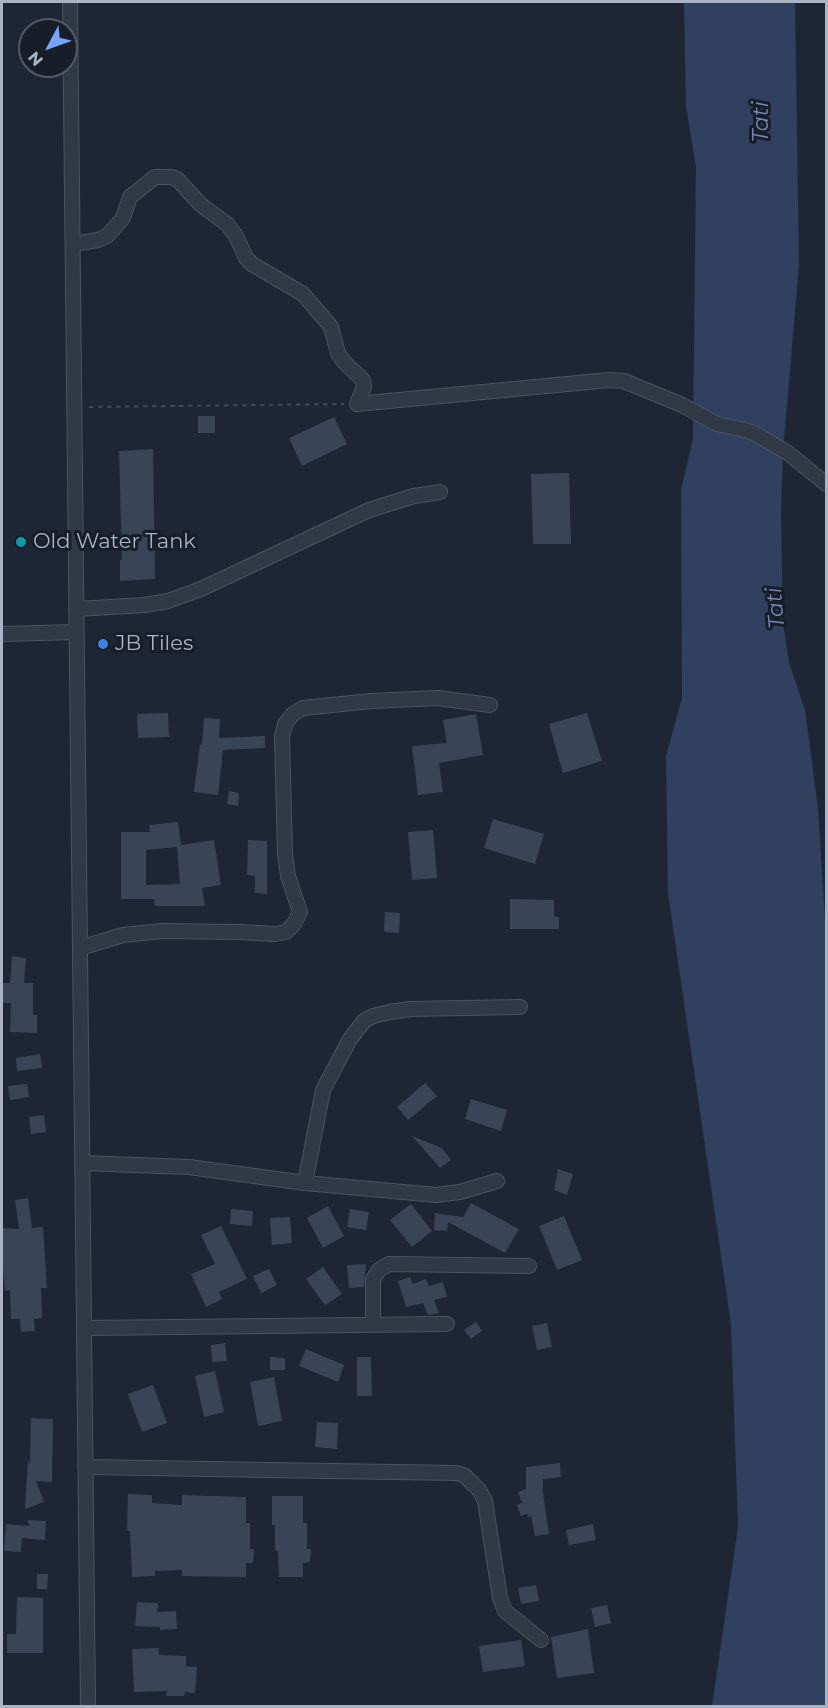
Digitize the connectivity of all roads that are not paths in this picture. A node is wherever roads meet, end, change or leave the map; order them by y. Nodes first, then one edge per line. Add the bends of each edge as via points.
1 (70, 2) edge
2 (73, 244) junction
3 (826, 484) edge
4 (440, 492) dead end
5 (76, 609) junction
6 (76, 632) junction
7 (2, 634) edge
8 (490, 705) dead end
9 (80, 948) junction
10 (520, 1007) dead end
11 (82, 1163) junction
12 (497, 1181) dead end
13 (305, 1183) junction
14 (529, 1266) dead end
15 (373, 1324) junction
16 (447, 1324) dead end
17 (84, 1328) junction
18 (84, 1467) junction
19 (541, 1640) dead end
20 (88, 1707) edge

1 - 2 street
2 - 3 street via 107,236 123,219 130,197 163,175 178,180 201,206 227,224 252,264 303,294 327,322 338,353 363,380 357,404 624,381 717,424 754,433 788,453
2 - 5 street
4 - 5 street via 369,510 168,601 146,606
5 - 6 street
6 - 7 street
6 - 9 street
8 - 9 street via 438,698 303,708 285,724 282,737 285,854 300,912 294,924 286,932 275,934 162,931 123,935
9 - 11 street
10 - 13 street via 410,1009 373,1016 364,1022 350,1039 323,1090
11 - 13 street via 189,1167
11 - 17 street
12 - 13 street via 436,1195
14 - 15 street via 389,1264 373,1279
15 - 16 street
15 - 17 street
17 - 18 street
18 - 19 street via 464,1475 485,1500 505,1611
18 - 20 street

